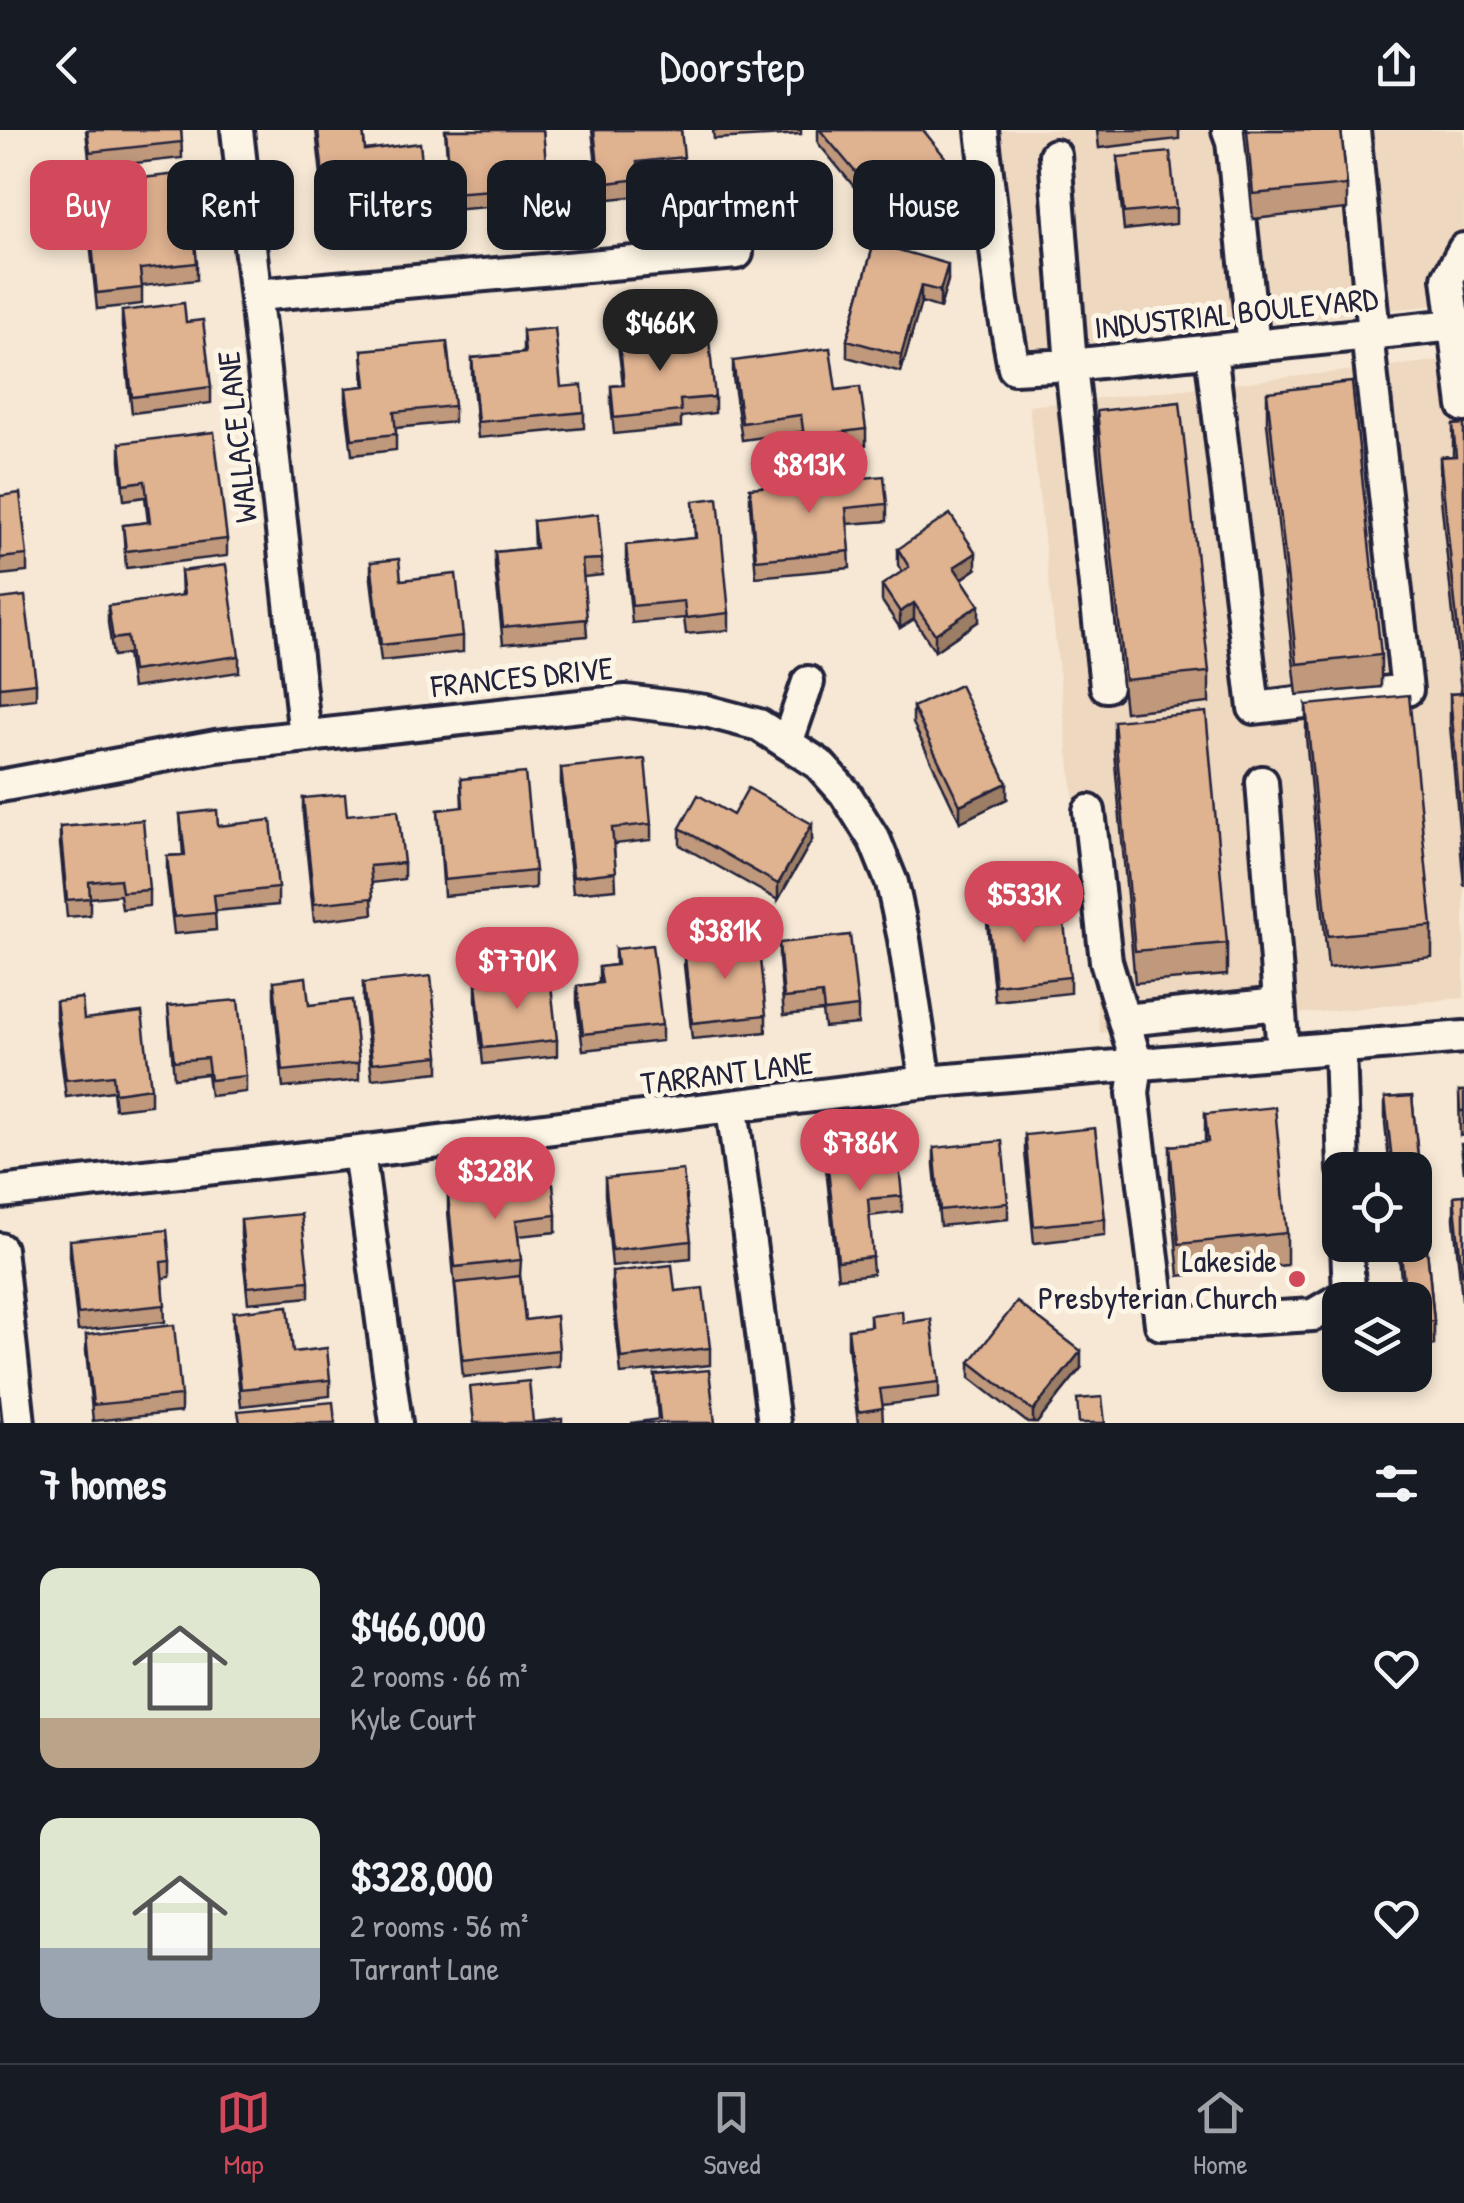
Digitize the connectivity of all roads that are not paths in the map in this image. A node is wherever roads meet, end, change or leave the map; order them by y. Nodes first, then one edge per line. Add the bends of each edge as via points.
1 (237, 130) edge
2 (982, 130) edge
3 (1228, 130) edge
4 (1354, 130) edge
5 (1055, 155) dead end
6 (1464, 249) edge
7 (737, 253) dead end
8 (256, 295) junction
9 (1459, 324) edge
10 (1370, 333) junction
11 (1254, 346) junction
12 (1211, 350) junction
13 (1072, 365) junction
14 (1464, 406) edge
15 (808, 682) dead end
16 (1106, 686) dead end
17 (306, 736) junction
18 (787, 743) junction
19 (1262, 782) dead end
20 (0, 786) edge
21 (1088, 811) dead end
22 (1280, 1004) junction
23 (1125, 1020) junction
24 (1464, 1036) edge
25 (1340, 1047) junction
26 (1283, 1052) junction
27 (1136, 1064) junction
28 (926, 1082) junction
29 (732, 1108) junction
30 (359, 1152) junction
31 (1343, 1152) edge
32 (0, 1192) edge
33 (0, 1249) edge
34 (1348, 1262) edge
35 (19, 1423) edge
36 (396, 1423) edge
37 (774, 1423) edge

1 - 8 street, WALLACE LANE
2 - 13 street, INDUSTRIAL BOULEVARD via 1014,368
3 - 11 street
4 - 10 street
5 - 13 street
6 - 9 street via 1448,278
7 - 8 street
8 - 17 street, WALLACE LANE
9 - 10 street, INDUSTRIAL BOULEVARD
9 - 14 street
10 - 11 street, INDUSTRIAL BOULEVARD
10 - 12 street via 1406,690 1254,708
11 - 12 street, INDUSTRIAL BOULEVARD
12 - 13 street, INDUSTRIAL BOULEVARD
13 - 16 street
15 - 18 street
17 - 18 street, FRANCES DRIVE via 626,700 759,725
17 - 20 street, FRANCES DRIVE
18 - 28 street, FRANCES DRIVE via 819,764 875,841 904,938
19 - 22 street
21 - 23 street via 1106,961
22 - 23 street
22 - 26 street
23 - 27 street
24 - 25 street, TARRANT LANE
25 - 26 street, TARRANT LANE
25 - 31 street
26 - 27 street, TARRANT LANE
27 - 28 street, TARRANT LANE
27 - 34 street via 1133,1093 1162,1324 1312,1315 1349,1294
28 - 29 street, TARRANT LANE
29 - 30 street, TARRANT LANE
29 - 37 street
30 - 32 street, TARRANT LANE
30 - 36 street
33 - 35 street

